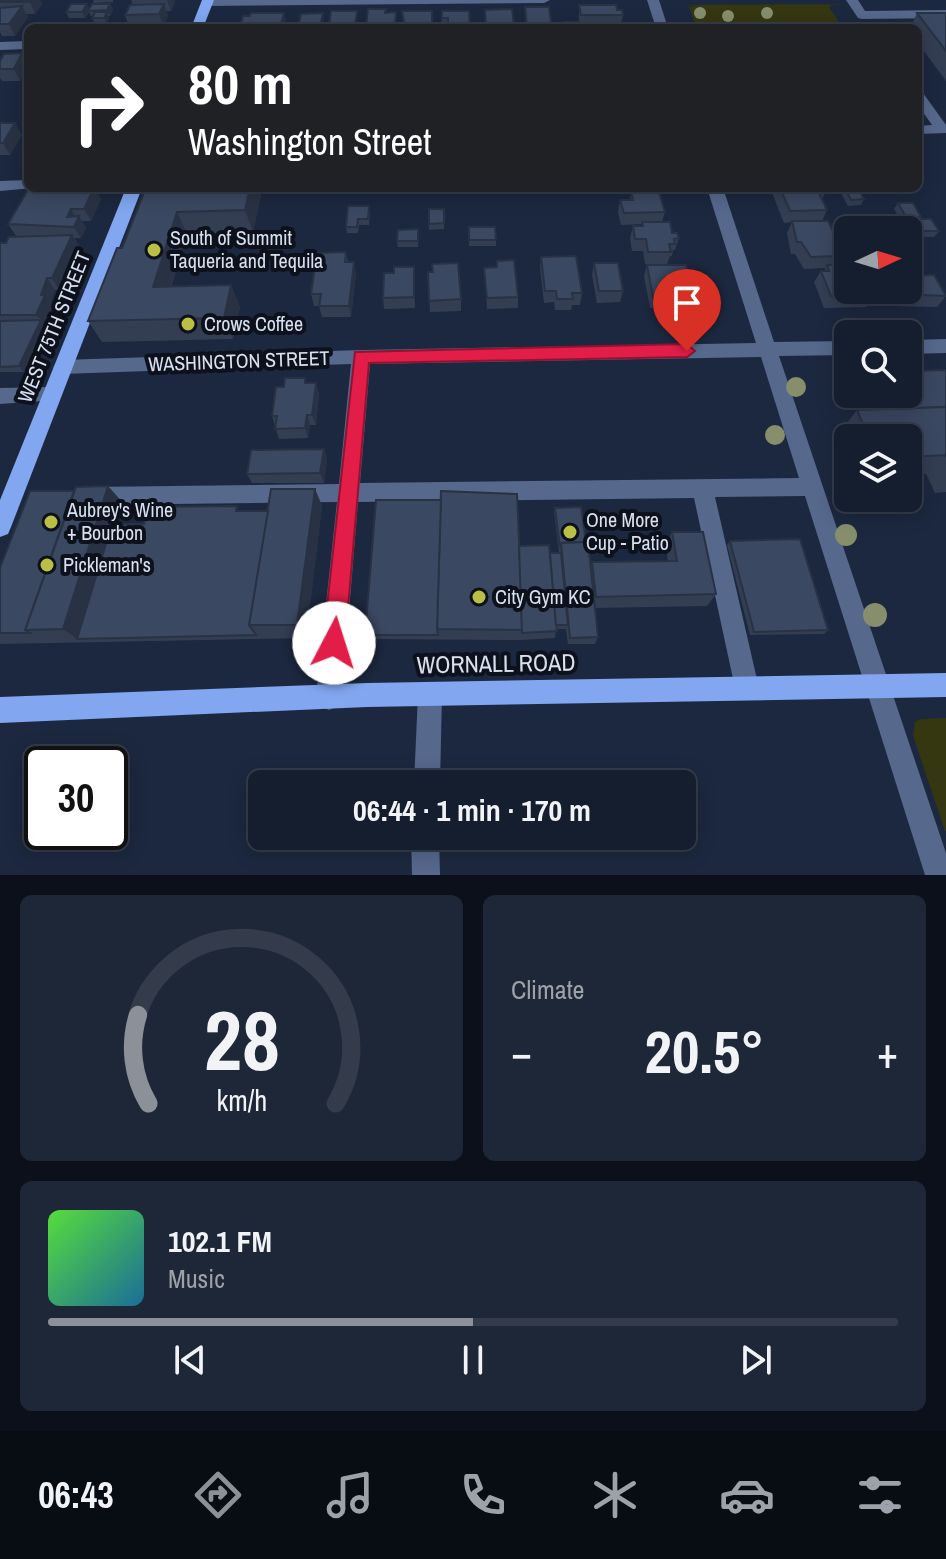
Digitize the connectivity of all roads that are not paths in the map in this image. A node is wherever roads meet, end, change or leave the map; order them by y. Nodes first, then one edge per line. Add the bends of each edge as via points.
1 (544, 0) edge
2 (653, 0) edge
3 (852, 0) edge
4 (208, 2) edge
5 (946, 14) edge
6 (862, 15) junction
7 (199, 24) edge
8 (661, 24) edge
9 (868, 24) edge
10 (24, 45) edge
11 (0, 46) edge
12 (922, 101) edge
13 (944, 129) edge
14 (922, 130) edge
15 (24, 185) edge
16 (0, 186) edge
17 (132, 192) edge
18 (716, 192) edge
19 (946, 346) edge
20 (922, 347) edge
21 (834, 348) edge
22 (768, 349) junction
23 (361, 357) junction
24 (62, 367) junction
25 (50, 395) junction
26 (0, 396) edge
27 (813, 487) junction
28 (702, 488) junction
29 (348, 491) junction
30 (74, 496) edge
31 (12, 497) junction
32 (42, 497) edge
33 (0, 527) edge
34 (878, 685) junction
35 (946, 685) edge
36 (747, 688) junction
37 (430, 694) junction
38 (329, 697) junction
39 (0, 710) edge
40 (427, 770) edge
41 (425, 850) edge
42 (426, 875) edge
43 (939, 875) edge

1 - 4 street
2 - 8 street
3 - 6 street
4 - 7 main road
5 - 6 street
6 - 9 street
10 - 11 street
12 - 13 street
13 - 14 street
15 - 16 street
17 - 24 main road, WEST 75TH STREET
18 - 22 street
19 - 20 street
21 - 22 street, WASHINGTON STREET
22 - 23 street, WASHINGTON STREET
22 - 27 street
23 - 24 street, WASHINGTON STREET
23 - 29 street
24 - 25 main road, WEST 75TH STREET
25 - 26 street
25 - 31 main road, WEST 75TH STREET
27 - 28 street
27 - 34 street
28 - 29 street
28 - 36 street
29 - 30 street
29 - 38 street
31 - 32 street
31 - 33 main road, WEST 75TH STREET
34 - 35 main road, WORNALL ROAD
34 - 36 main road, WORNALL ROAD
34 - 43 street
36 - 37 main road, WORNALL ROAD
37 - 38 main road, WORNALL ROAD
37 - 40 street
38 - 39 main road, WORNALL ROAD
41 - 42 street

